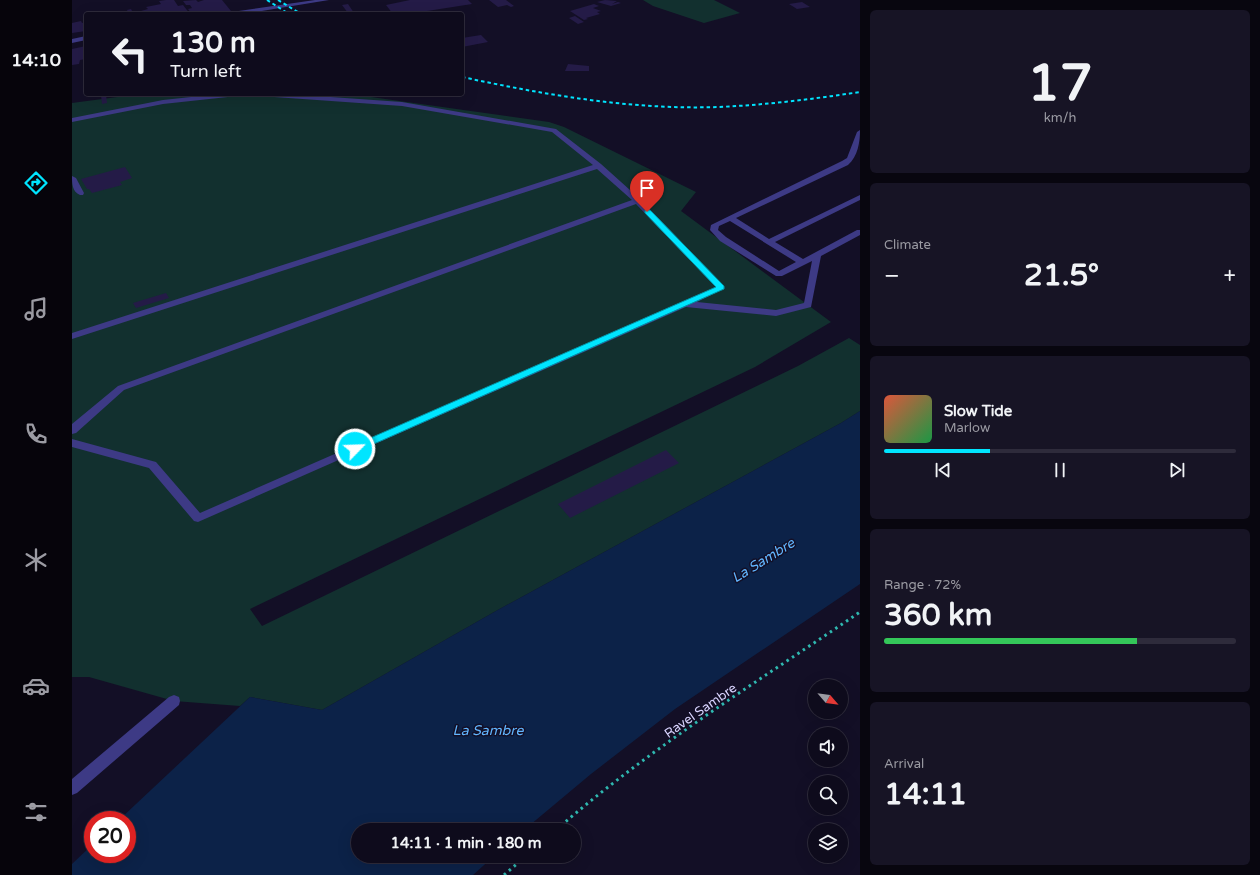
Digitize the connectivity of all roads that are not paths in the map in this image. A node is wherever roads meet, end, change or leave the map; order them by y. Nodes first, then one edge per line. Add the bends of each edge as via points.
1 (326, 0) edge
2 (245, 12) edge
3 (84, 38) edge
4 (72, 41) edge
5 (218, 96) edge
6 (288, 96) edge
7 (72, 120) edge
8 (860, 132) edge
9 (598, 166) junction
10 (72, 178) edge
11 (80, 193) dead end
12 (860, 197) edge
13 (636, 201) junction
14 (730, 218) junction
15 (860, 232) edge
16 (770, 242) junction
17 (817, 255) junction
18 (802, 262) junction
19 (684, 304) junction
20 (72, 336) edge
21 (72, 430) edge
22 (72, 443) edge
23 (174, 701) dead end
24 (72, 788) edge

1 - 2 street
3 - 4 street
5 - 7 street via 163,102
6 - 9 street via 402,104 554,130
8 - 14 street via 850,159 845,163
9 - 13 street
9 - 20 street
10 - 11 street
12 - 16 street
13 - 19 street via 721,288
13 - 21 street via 121,388
14 - 16 street
14 - 18 street via 715,225 714,230 723,239 779,274
15 - 17 street
16 - 18 street
17 - 18 street
17 - 19 street via 808,305 776,313
19 - 22 street via 198,518 152,465
23 - 24 street

